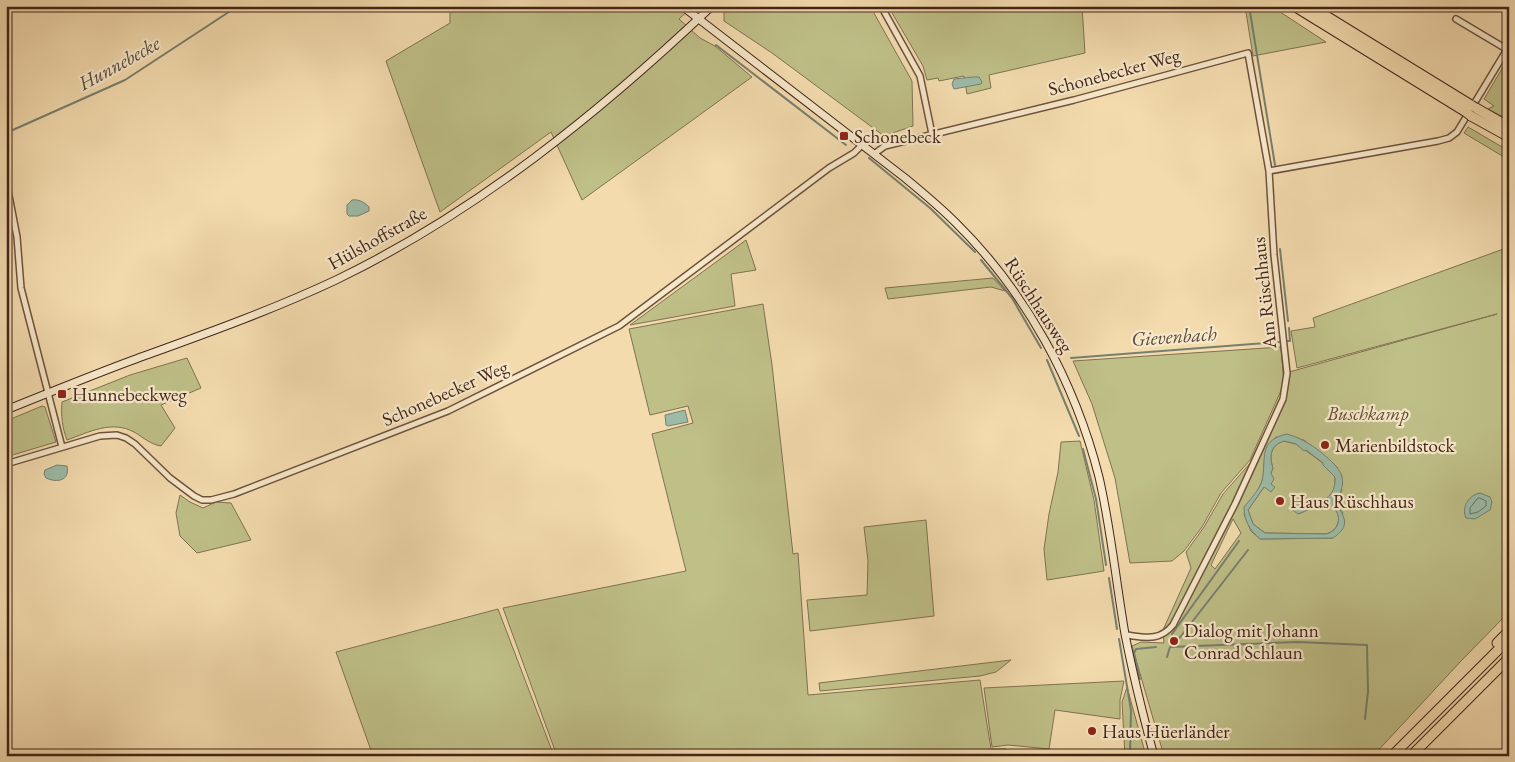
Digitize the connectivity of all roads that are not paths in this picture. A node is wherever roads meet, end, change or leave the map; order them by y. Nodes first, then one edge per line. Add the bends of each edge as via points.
1 (682, 6) edge
2 (712, 6) edge
3 (881, 6) edge
4 (1294, 6) edge
5 (1310, 6) edge
6 (1456, 19) dead end
7 (698, 20) junction
8 (1508, 49) edge
9 (1471, 110) junction
10 (1509, 127) edge
11 (932, 134) junction
12 (1509, 138) edge
13 (862, 145) junction
14 (874, 154) junction
15 (1269, 171) junction
16 (6, 180) edge
17 (48, 393) junction
18 (6, 410) edge
19 (62, 447) junction
20 (6, 464) edge
21 (1509, 631) edge
22 (1126, 635) junction
23 (1509, 640) edge
24 (1509, 658) edge
25 (1482, 665) junction
26 (1509, 665) edge
27 (1498, 669) junction
28 (1154, 756) edge
29 (1392, 756) edge
30 (1411, 756) edge

1 - 7 main road, Rüschhausweg
2 - 7 main road, Hülshoffstraße
3 - 11 street via 920,76
4 - 9 highway
5 - 9 highway
6 - 8 street
7 - 13 main road, Rüschhausweg
7 - 17 main road, Hülshoffstraße via 546,149 485,193 406,243 338,279 277,306
8 - 15 street via 1454,136
9 - 10 highway
9 - 12 highway
11 - 14 street, Schonebecker Weg via 885,146
11 - 15 street, Schonebecker Weg via 1074,100 1248,52
13 - 14 main road, Rüschhausweg
13 - 19 street, Schonebecker Weg via 619,326 448,412 241,492 202,500 175,482 122,436 105,435
14 - 22 main road, Rüschhausweg via 936,203 978,246 1017,295 1053,356 1082,422 1099,478
15 - 22 street, Am Rüschhaus via 1287,373 1283,399 1173,625 1159,636
16 - 17 street via 18,242 21,288
17 - 18 main road, Hülshoffstraße
17 - 19 street
19 - 20 street, Schonebecker Weg
21 - 25 highway via 1485,655
22 - 28 main road, Rüschhausweg
23 - 25 highway
24 - 27 highway
25 - 29 highway
26 - 27 highway
27 - 30 highway

